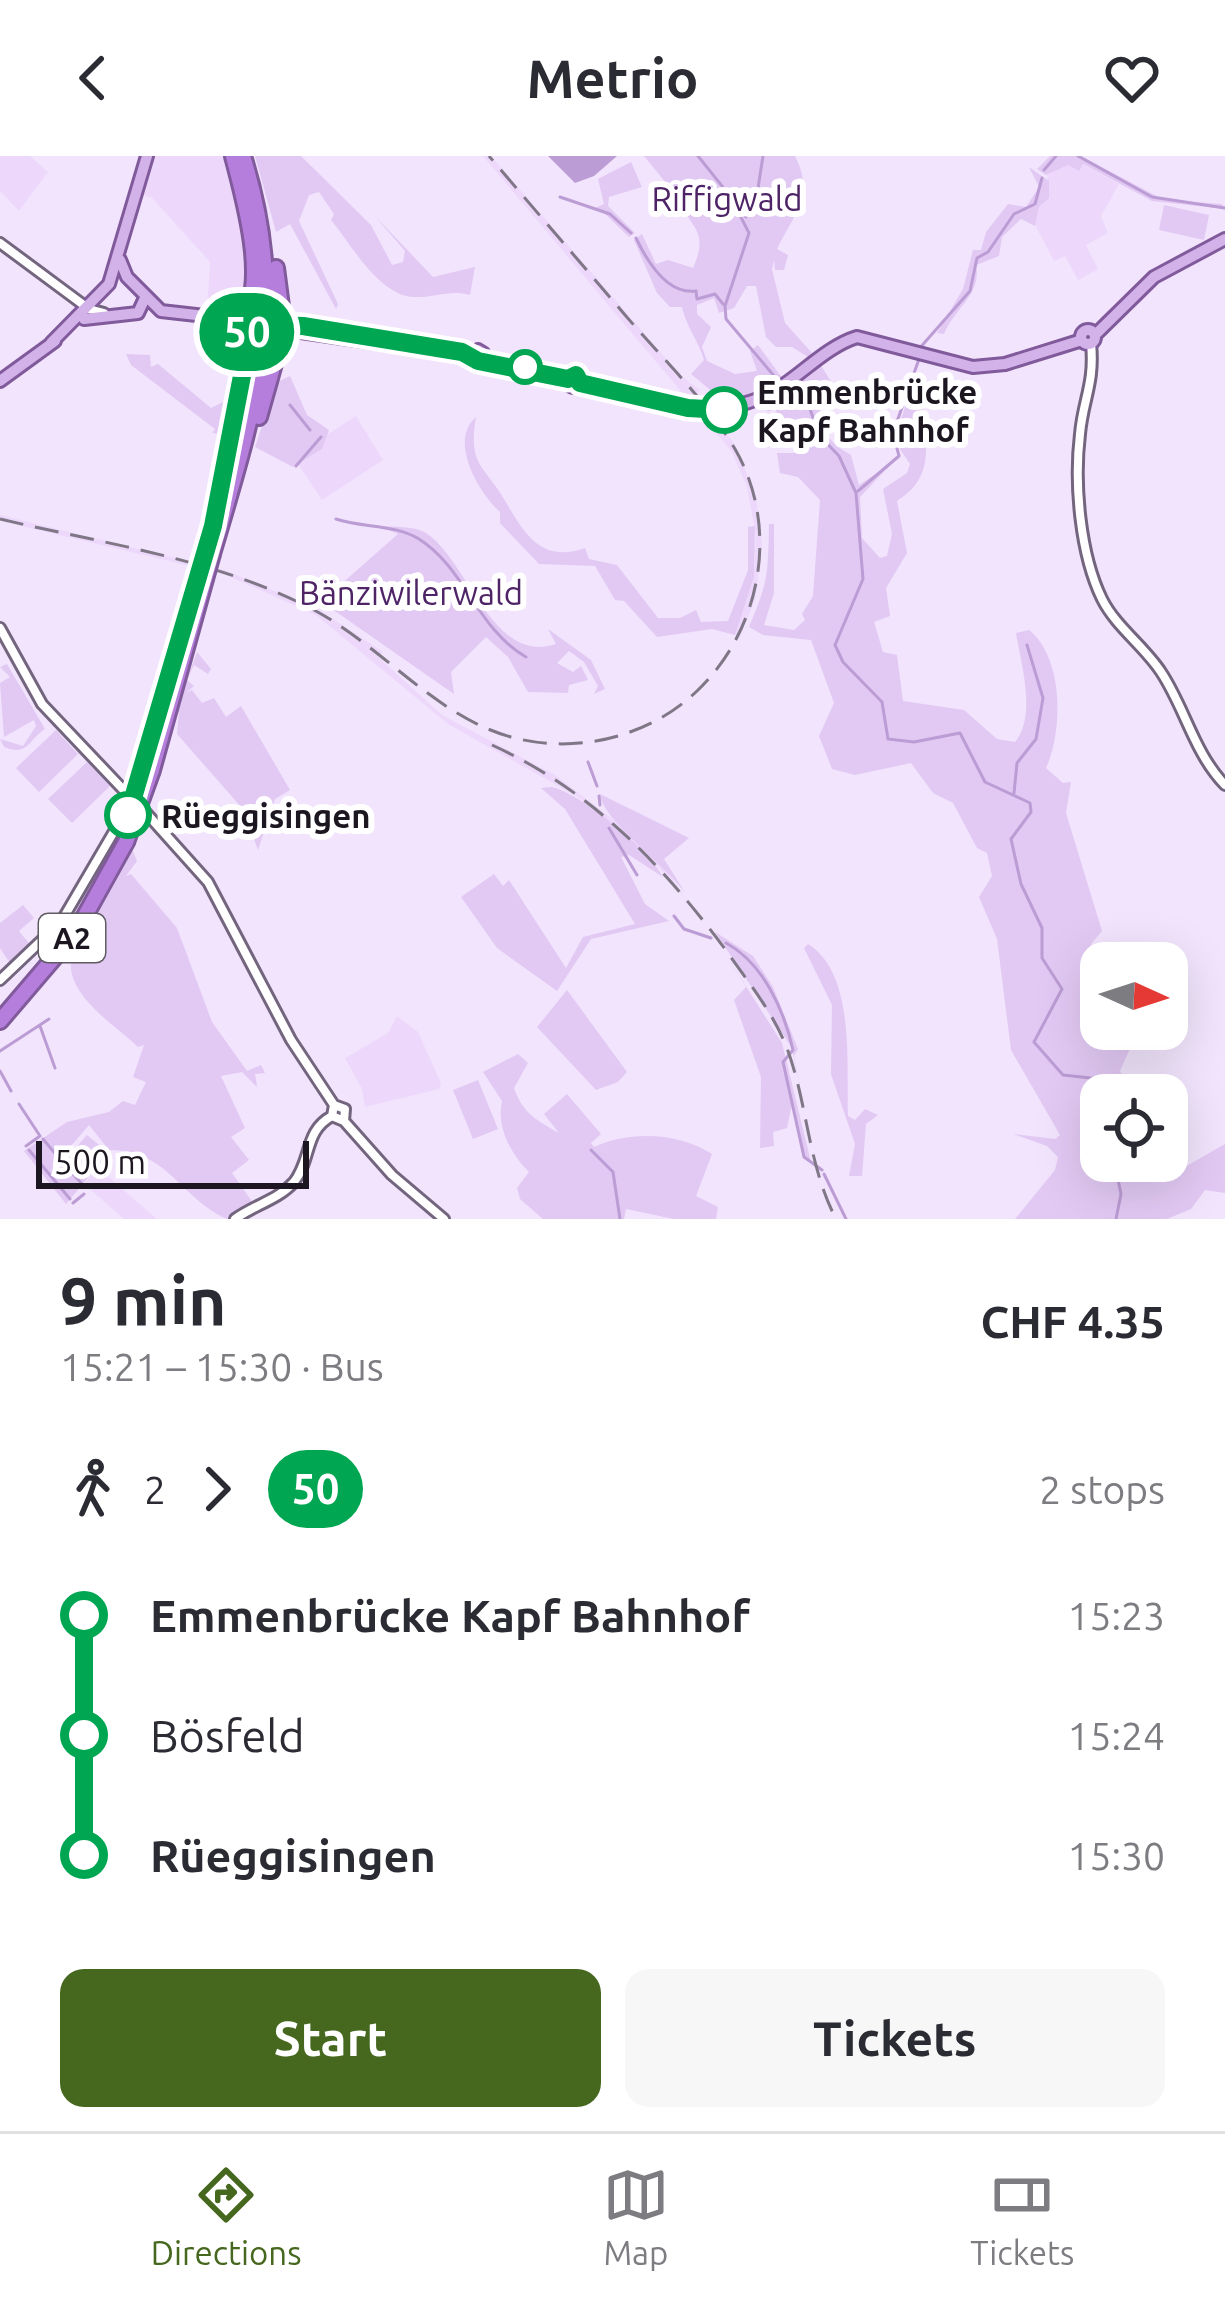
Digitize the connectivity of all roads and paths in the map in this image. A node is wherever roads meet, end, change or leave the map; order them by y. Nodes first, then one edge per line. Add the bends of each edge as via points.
1 (147, 156) edge
2 (237, 156) edge
3 (252, 184) junction
4 (1225, 239) edge
5 (0, 243) edge
6 (119, 260) junction
7 (127, 277) junction
8 (106, 289) junction
9 (146, 298) junction
10 (88, 313) junction
11 (105, 313) junction
12 (131, 315) junction
13 (265, 325) junction
14 (1089, 339) junction
15 (0, 382) edge
16 (231, 488) junction
17 (213, 526) junction
18 (208, 554) junction
19 (0, 628) edge
20 (1225, 785) edge
21 (135, 803) junction
22 (123, 839) junction
23 (0, 980) edge
24 (0, 1010) edge
25 (0, 1021) edge
26 (334, 1105) junction
27 (332, 1116) junction
28 (344, 1120) junction
29 (236, 1219) edge
30 (444, 1219) edge

1 - 6 main road
2 - 3 highway, A2
2 - 13 highway via 252,252 249,305
2 - 17 highway, A2 via 259,245 262,308 254,377
3 - 13 highway via 274,256
3 - 16 highway, A2 via 269,309
4 - 14 main road via 1150,280
5 - 10 street
6 - 7 main road
6 - 8 main road
7 - 8 main road
7 - 9 main road
8 - 10 main road
8 - 11 main road
9 - 12 main road
9 - 13 main road via 168,314
10 - 11 main road
10 - 15 main road
11 - 12 main road
12 - 13 main road
13 - 14 main road via 478,356 703,410 765,396 859,336 932,360 998,365
13 - 16 highway via 279,346
13 - 17 highway
14 - 20 street via 1080,500 1096,585 1162,672
16 - 18 highway, A2
17 - 18 highway, A2
18 - 22 highway, A2, bridge
19 - 21 street via 42,704
21 - 23 street via 61,922
21 - 26 street via 208,882
22 - 24 highway, A2 via 70,927
22 - 25 highway, A2 via 76,932
26 - 27 street
26 - 28 street via 345,1109
27 - 28 street
27 - 29 street via 311,1136 305,1164 286,1190
28 - 30 street

